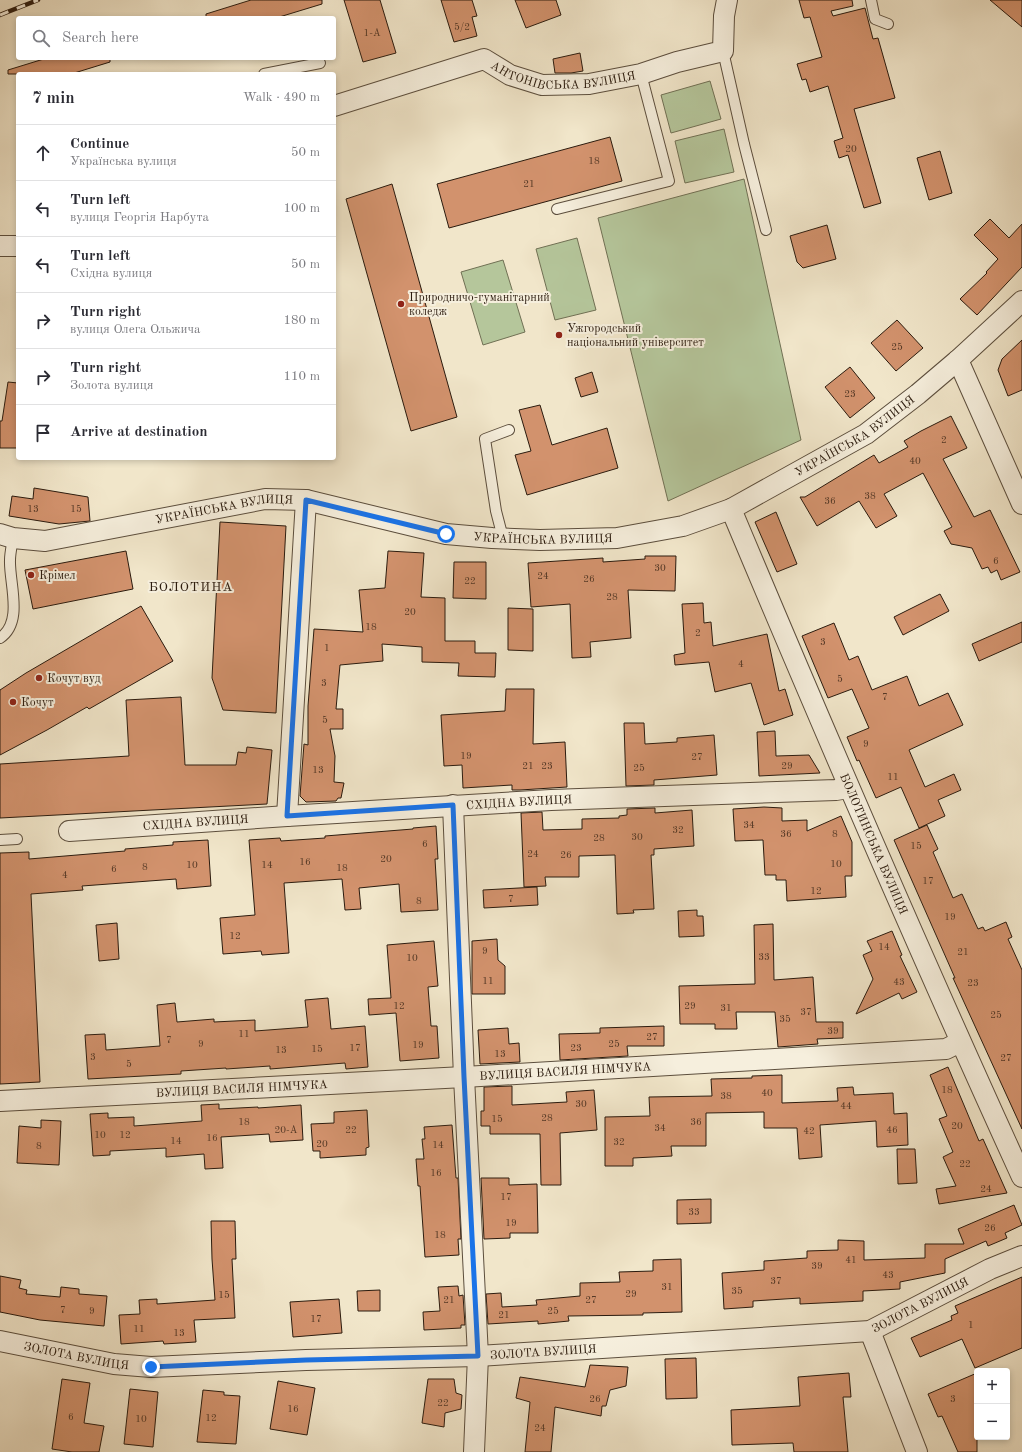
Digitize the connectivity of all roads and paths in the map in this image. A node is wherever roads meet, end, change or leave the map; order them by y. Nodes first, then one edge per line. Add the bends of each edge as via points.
1 (727, 0) edge
2 (871, 0) edge
3 (888, 24) dead end
4 (723, 51) junction
5 (320, 63) dead end
6 (274, 72) edge
7 (641, 74) junction
8 (336, 105) edge
9 (557, 209) dead end
10 (766, 230) dead end
11 (0, 246) edge
12 (16, 246) edge
13 (1022, 301) edge
14 (958, 360) junction
15 (508, 430) dead end
16 (306, 500) junction
17 (1022, 504) edge
18 (731, 509) junction
19 (7, 536) edge
20 (503, 538) junction
21 (0, 638) edge
22 (849, 788) junction
23 (453, 805) junction
24 (287, 816) junction
25 (69, 831) dead end
26 (16, 839) dead end
27 (0, 840) edge
28 (960, 1042) junction
29 (464, 1077) junction
30 (0, 1101) edge
31 (1022, 1177) edge
32 (1022, 1256) edge
33 (870, 1331) junction
34 (0, 1341) edge
35 (478, 1356) junction
36 (474, 1452) edge
37 (917, 1452) edge

1 - 4 street
2 - 3 lane via 874,19
4 - 7 street, АНТОНІВСЬКА ВУЛИЦЯ
4 - 10 lane
5 - 6 lane
7 - 8 street, АНТОНІВСЬКА ВУЛИЦЯ via 589,84 542,85 510,75 484,58
7 - 9 lane via 669,181
11 - 12 street
13 - 14 street, УКРАЇНСЬКА ВУЛИЦЯ
14 - 17 street
14 - 18 street, УКРАЇНСЬКА ВУЛИЦЯ via 866,434
15 - 20 lane via 485,439 496,511
16 - 19 street, УКРАЇНСЬКА ВУЛИЦЯ via 265,498 45,541
16 - 20 street, УКРАЇНСЬКА ВУЛИЦЯ via 446,534
16 - 24 street
18 - 20 street, УКРАЇНСЬКА ВУЛИЦЯ via 683,526 617,538
18 - 22 street, БОЛОТИНСЬКА ВУЛИЦЯ
19 - 21 lane via 14,609 11,623 4,636
22 - 23 street, СХІДНА ВУЛИЦЯ
22 - 28 street, БОЛОТИНСЬКА ВУЛИЦЯ
23 - 24 street, СХІДНА ВУЛИЦЯ
23 - 29 street
24 - 25 street, СХІДНА ВУЛИЦЯ
26 - 27 lane
28 - 29 street, ВУЛИЦЯ ВАСИЛЯ НІМЧУКА via 946,1049
28 - 31 street, БОЛОТИНСЬКА ВУЛИЦЯ
29 - 30 street, ВУЛИЦЯ ВАСИЛЯ НІМЧУКА
29 - 35 street
32 - 33 street, ЗОЛОТА ВУЛИЦЯ via 990,1269
33 - 35 street, ЗОЛОТА ВУЛИЦЯ
33 - 37 street
34 - 35 street, ЗОЛОТА ВУЛИЦЯ via 114,1364 151,1367
35 - 36 street

